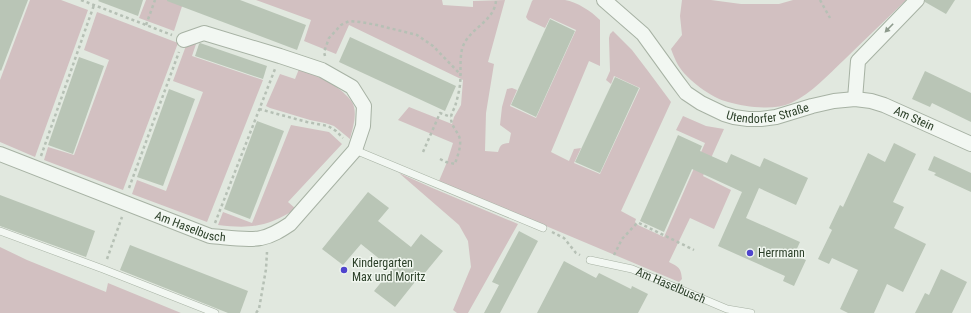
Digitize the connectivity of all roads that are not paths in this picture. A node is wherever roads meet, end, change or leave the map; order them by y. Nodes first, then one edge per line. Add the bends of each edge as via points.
1 (604, 0) edge
2 (917, 0) edge
3 (184, 40) road end
4 (855, 99) junction
5 (971, 144) edge
6 (355, 150) junction
7 (0, 154) edge
8 (543, 228) road end
9 (0, 231) edge
10 (590, 260) road end
11 (215, 313) edge
12 (751, 313) edge

1 - 4 street, Utendorfer Straße via 643,34 686,93 724,114 761,119 812,106
2 -> 4 street via 858,61
3 - 6 street, Am Haselbusch via 204,33 322,70 352,87 364,106 363,126
4 - 5 street, Am Stein via 884,106
6 - 7 street, Am Haselbusch via 290,224 276,233 261,238 210,236
6 - 8 lane
9 - 11 lane
10 - 12 lane, Am Haselbusch via 632,269 727,309

